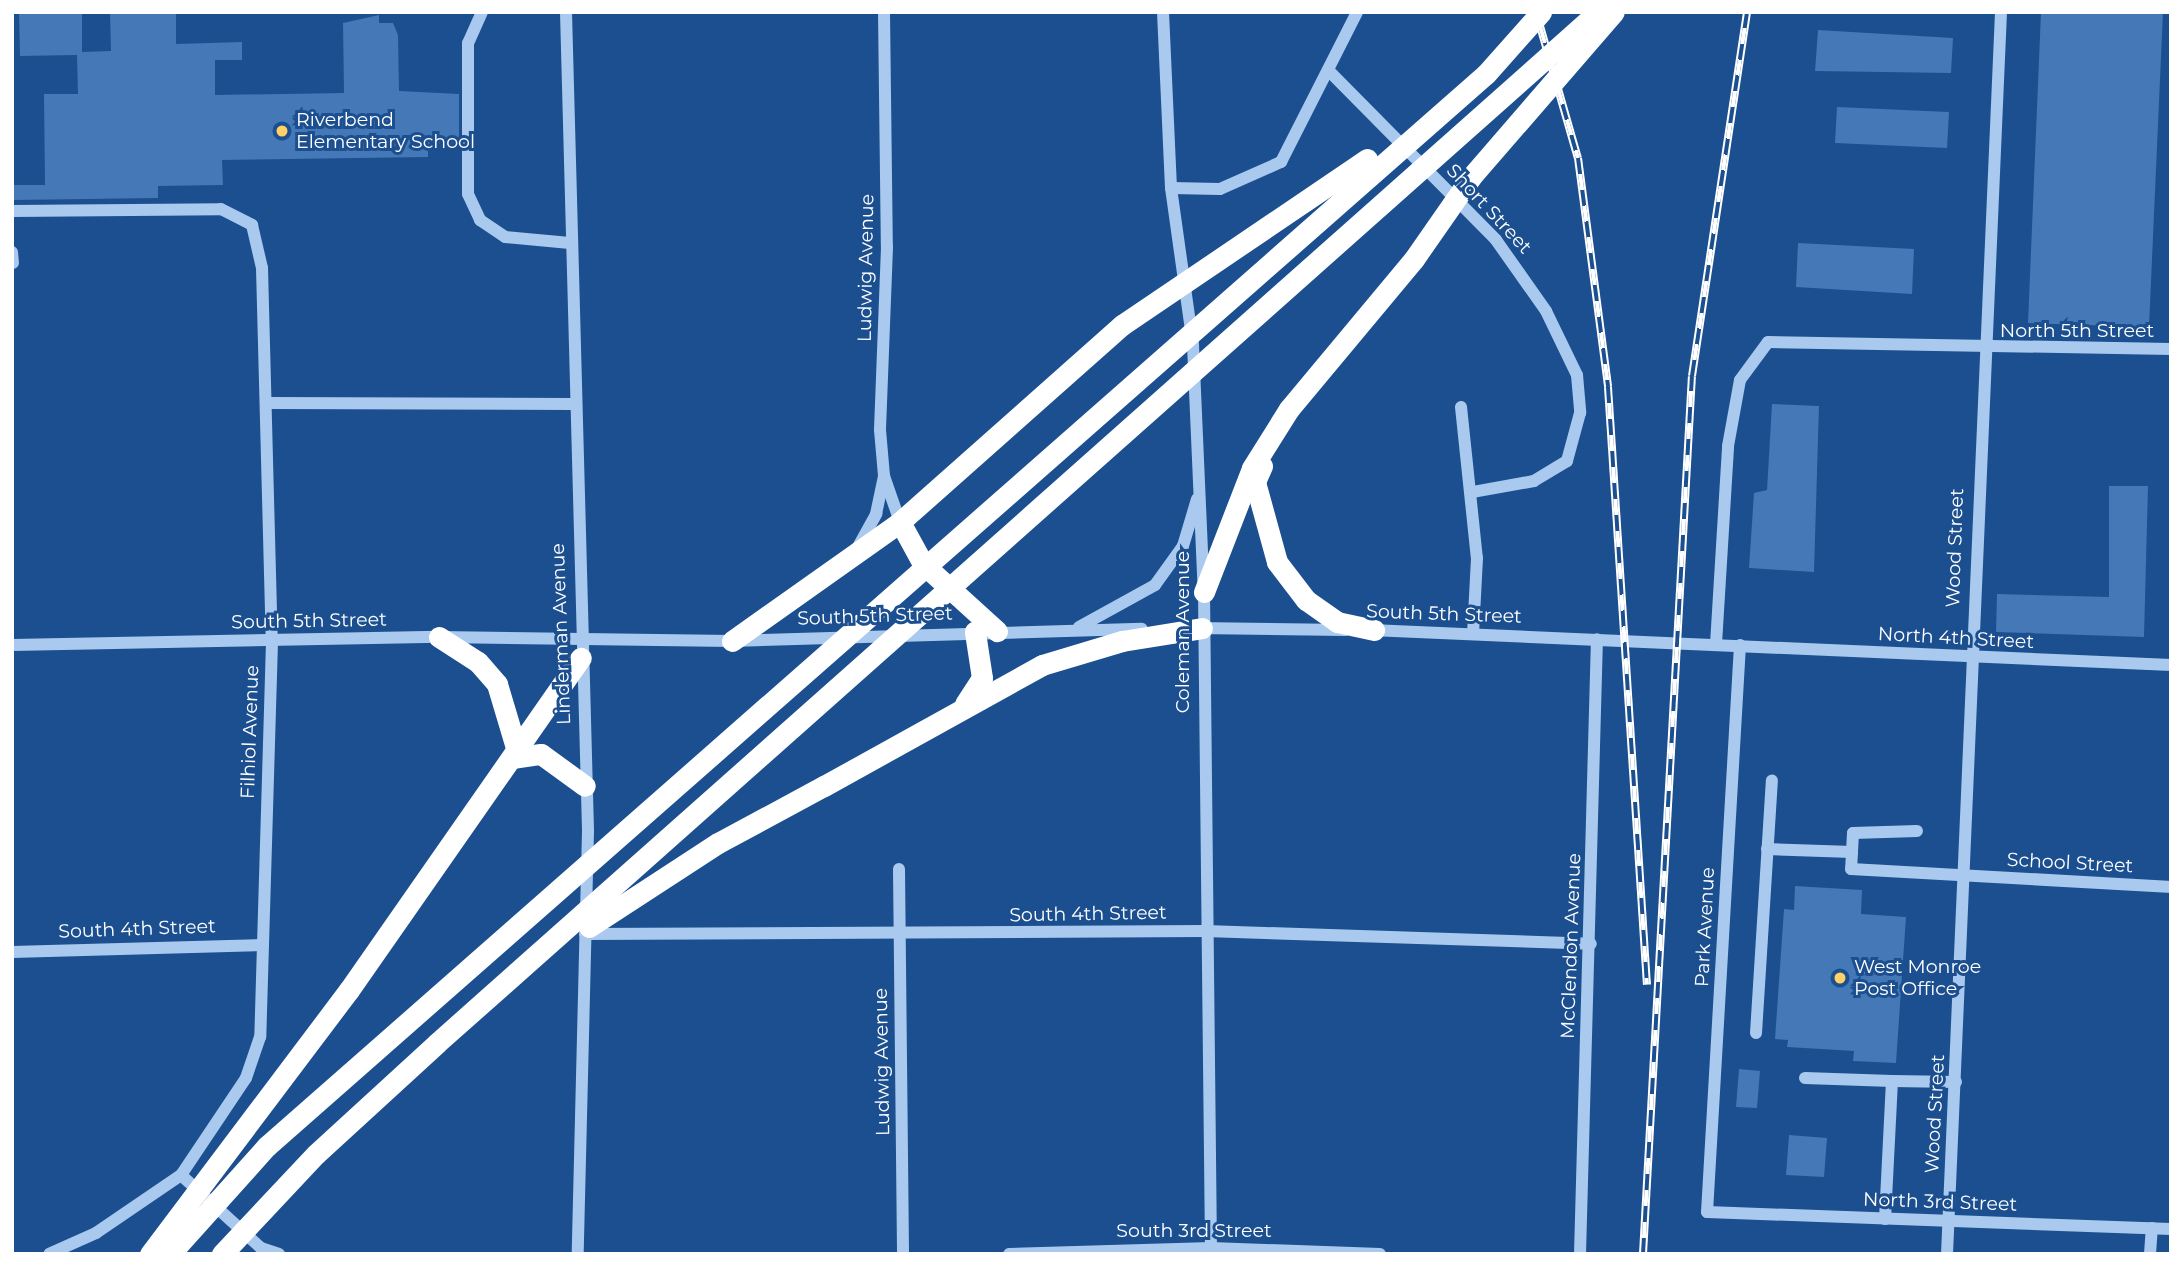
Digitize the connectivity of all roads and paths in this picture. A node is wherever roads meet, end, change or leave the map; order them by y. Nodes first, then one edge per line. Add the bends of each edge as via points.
1 (482, 12) edge
2 (566, 12) edge
3 (884, 12) edge
4 (1163, 12) edge
5 (1357, 12) edge
6 (1541, 12) edge
7 (1598, 12) edge
8 (1614, 12) edge
9 (2001, 12) edge
10 (1330, 72) junction
11 (1486, 74) junction
12 (1171, 188) junction
13 (12, 211) edge
14 (570, 243) junction
15 (12, 252) edge
16 (13, 263) edge
17 (2171, 349) edge
18 (1982, 350) junction
19 (265, 403) junction
20 (573, 404) junction
21 (1461, 407) dead end
22 (1289, 410) junction
23 (884, 476) junction
24 (1200, 488) junction
25 (1472, 492) junction
26 (900, 522) junction
27 (853, 558) junction
28 (1204, 592) junction
29 (1202, 628) junction
30 (1073, 630) junction
31 (1374, 630) junction
32 (998, 631) junction
33 (975, 632) junction
34 (1473, 634) junction
35 (439, 637) junction
36 (1597, 639) junction
37 (732, 641) junction
38 (272, 642) junction
39 (1716, 644) junction
40 (12, 645) edge
41 (1740, 645) junction
42 (580, 648) junction
43 (1970, 660) junction
44 (2171, 665) edge
45 (961, 708) junction
46 (515, 754) junction
47 (1772, 781) dead end
48 (585, 786) junction
49 (1917, 831) dead end
50 (1767, 849) junction
51 (1852, 852) junction
52 (899, 869) dead end
53 (1967, 876) junction
54 (2171, 887) edge
55 (1206, 931) junction
56 (585, 934) junction
57 (900, 937) junction
58 (1591, 944) junction
59 (263, 945) junction
60 (12, 951) edge
61 (490, 997) junction
62 (1756, 1033) dead end
63 (1805, 1078) dead end
64 (1892, 1081) junction
65 (1956, 1082) junction
66 (181, 1175) junction
67 (1707, 1212) joint
68 (1885, 1219) junction
69 (1948, 1222) junction
70 (2152, 1228) junction
71 (2171, 1229) edge
72 (262, 1251) edge
73 (1211, 1251) edge
74 (49, 1254) edge
75 (150, 1254) edge
76 (170, 1254) edge
77 (222, 1254) edge
78 (279, 1254) edge
79 (578, 1254) edge
80 (903, 1254) edge
81 (1009, 1254) edge
82 (1380, 1254) edge
83 (1580, 1254) edge
84 (1947, 1254) edge
85 (2150, 1254) edge

1 - 14 street via 468,43 468,194 480,220 505,237
2 - 14 street, Linderman Avenue
3 - 23 street, Ludwig Avenue
4 - 12 street, Coleman Avenue
5 - 10 street
6 - 11 highway, bridge
7 - 61 highway, bridge
8 - 22 highway, bridge via 1471,177 1414,259
9 - 18 street, Wood Street
10 - 12 street via 1281,162 1220,189
10 - 25 street, Short Street via 1510,258 1565,344 1577,375 1580,413 1567,461 1534,481
11 - 26 highway, bridge via 1122,325
11 - 76 highway, bridge via 278,1137
12 - 24 street, Coleman Avenue via 1193,345
13 - 19 street, Filhiol Avenue via 221,209 252,225 262,268
14 - 20 street, Linderman Avenue
15 - 16 street
17 - 18 street, North 5th Street
18 - 39 street, North 5th Street via 1778,341 1756,351 1740,380 1728,446
18 - 43 street, Wood Street
19 - 20 street
19 - 38 street, Filhiol Avenue
20 - 42 street, Linderman Avenue
21 - 25 street
22 - 28 highway via 1252,468
22 - 31 highway via 1255,482 1277,562 1306,600 1336,622
23 - 26 street, Ludwig Avenue
23 - 27 street via 876,514
24 - 28 street, Coleman Avenue
24 - 30 street via 1183,546 1162,576 1133,602
25 - 34 street
26 - 27 highway
26 - 32 highway via 923,564
27 - 37 highway
28 - 29 street, Coleman Avenue
29 - 30 street, South 5th Street
29 - 31 street, South 5th Street
29 - 45 highway via 1122,641 1042,665
29 - 55 street, Coleman Avenue
30 - 32 street, South 5th Street
31 - 34 street, South 5th Street
32 - 33 street, South 5th Street
33 - 37 street, South 5th Street
33 - 45 highway via 982,678
34 - 36 street, South 5th Street
35 - 38 street, South 5th Street
35 - 42 street, South 5th Street
35 - 46 highway via 478,662 497,684
36 - 39 street, South 5th Street
36 - 58 street, McClendon Avenue
37 - 42 street, South 5th Street
38 - 40 street, South 5th Street
38 - 59 street, Filhiol Avenue
39 - 41 street, South 5th Street
41 - 43 street, North 4th Street
41 - 67 street, Park Avenue
42 - 46 highway
42 - 48 street, Linderman Avenue
43 - 44 street, North 4th Street
43 - 53 street, Wood Street
45 - 61 highway, bridge via 622,903
46 - 48 highway via 541,754
46 - 75 highway, bridge via 349,990
47 - 50 street
48 - 56 street, Linderman Avenue
49 - 51 street via 1853,833
50 - 51 street
50 - 62 street
51 - 53 street, School Street via 1852,869
52 - 57 street, Ludwig Avenue
53 - 54 street, School Street
53 - 65 street, Wood Street
55 - 57 street, South 4th Street
55 - 58 street, South 4th Street
55 - 73 street, Coleman Avenue
56 - 57 street, South 4th Street
56 - 79 street, Linderman Avenue
57 - 80 street, Ludwig Avenue
58 - 83 street, McClendon Avenue
59 - 60 street, South 4th Street
59 - 66 street, Filhiol Avenue via 260,1037 249,1068
61 - 77 highway, bridge via 316,1154
63 - 64 street
64 - 65 street
64 - 68 street
65 - 69 street, Wood Street
66 - 72 street
66 - 74 street via 96,1233
67 - 68 street, North 3rd Street
68 - 69 street, North 3rd Street
69 - 70 street, North 3rd Street
69 - 84 street, Wood Street
70 - 71 street, North 3rd Street
70 - 85 street
72 - 78 street
73 - 81 street, South 3rd Street
73 - 82 street, South 3rd Street

